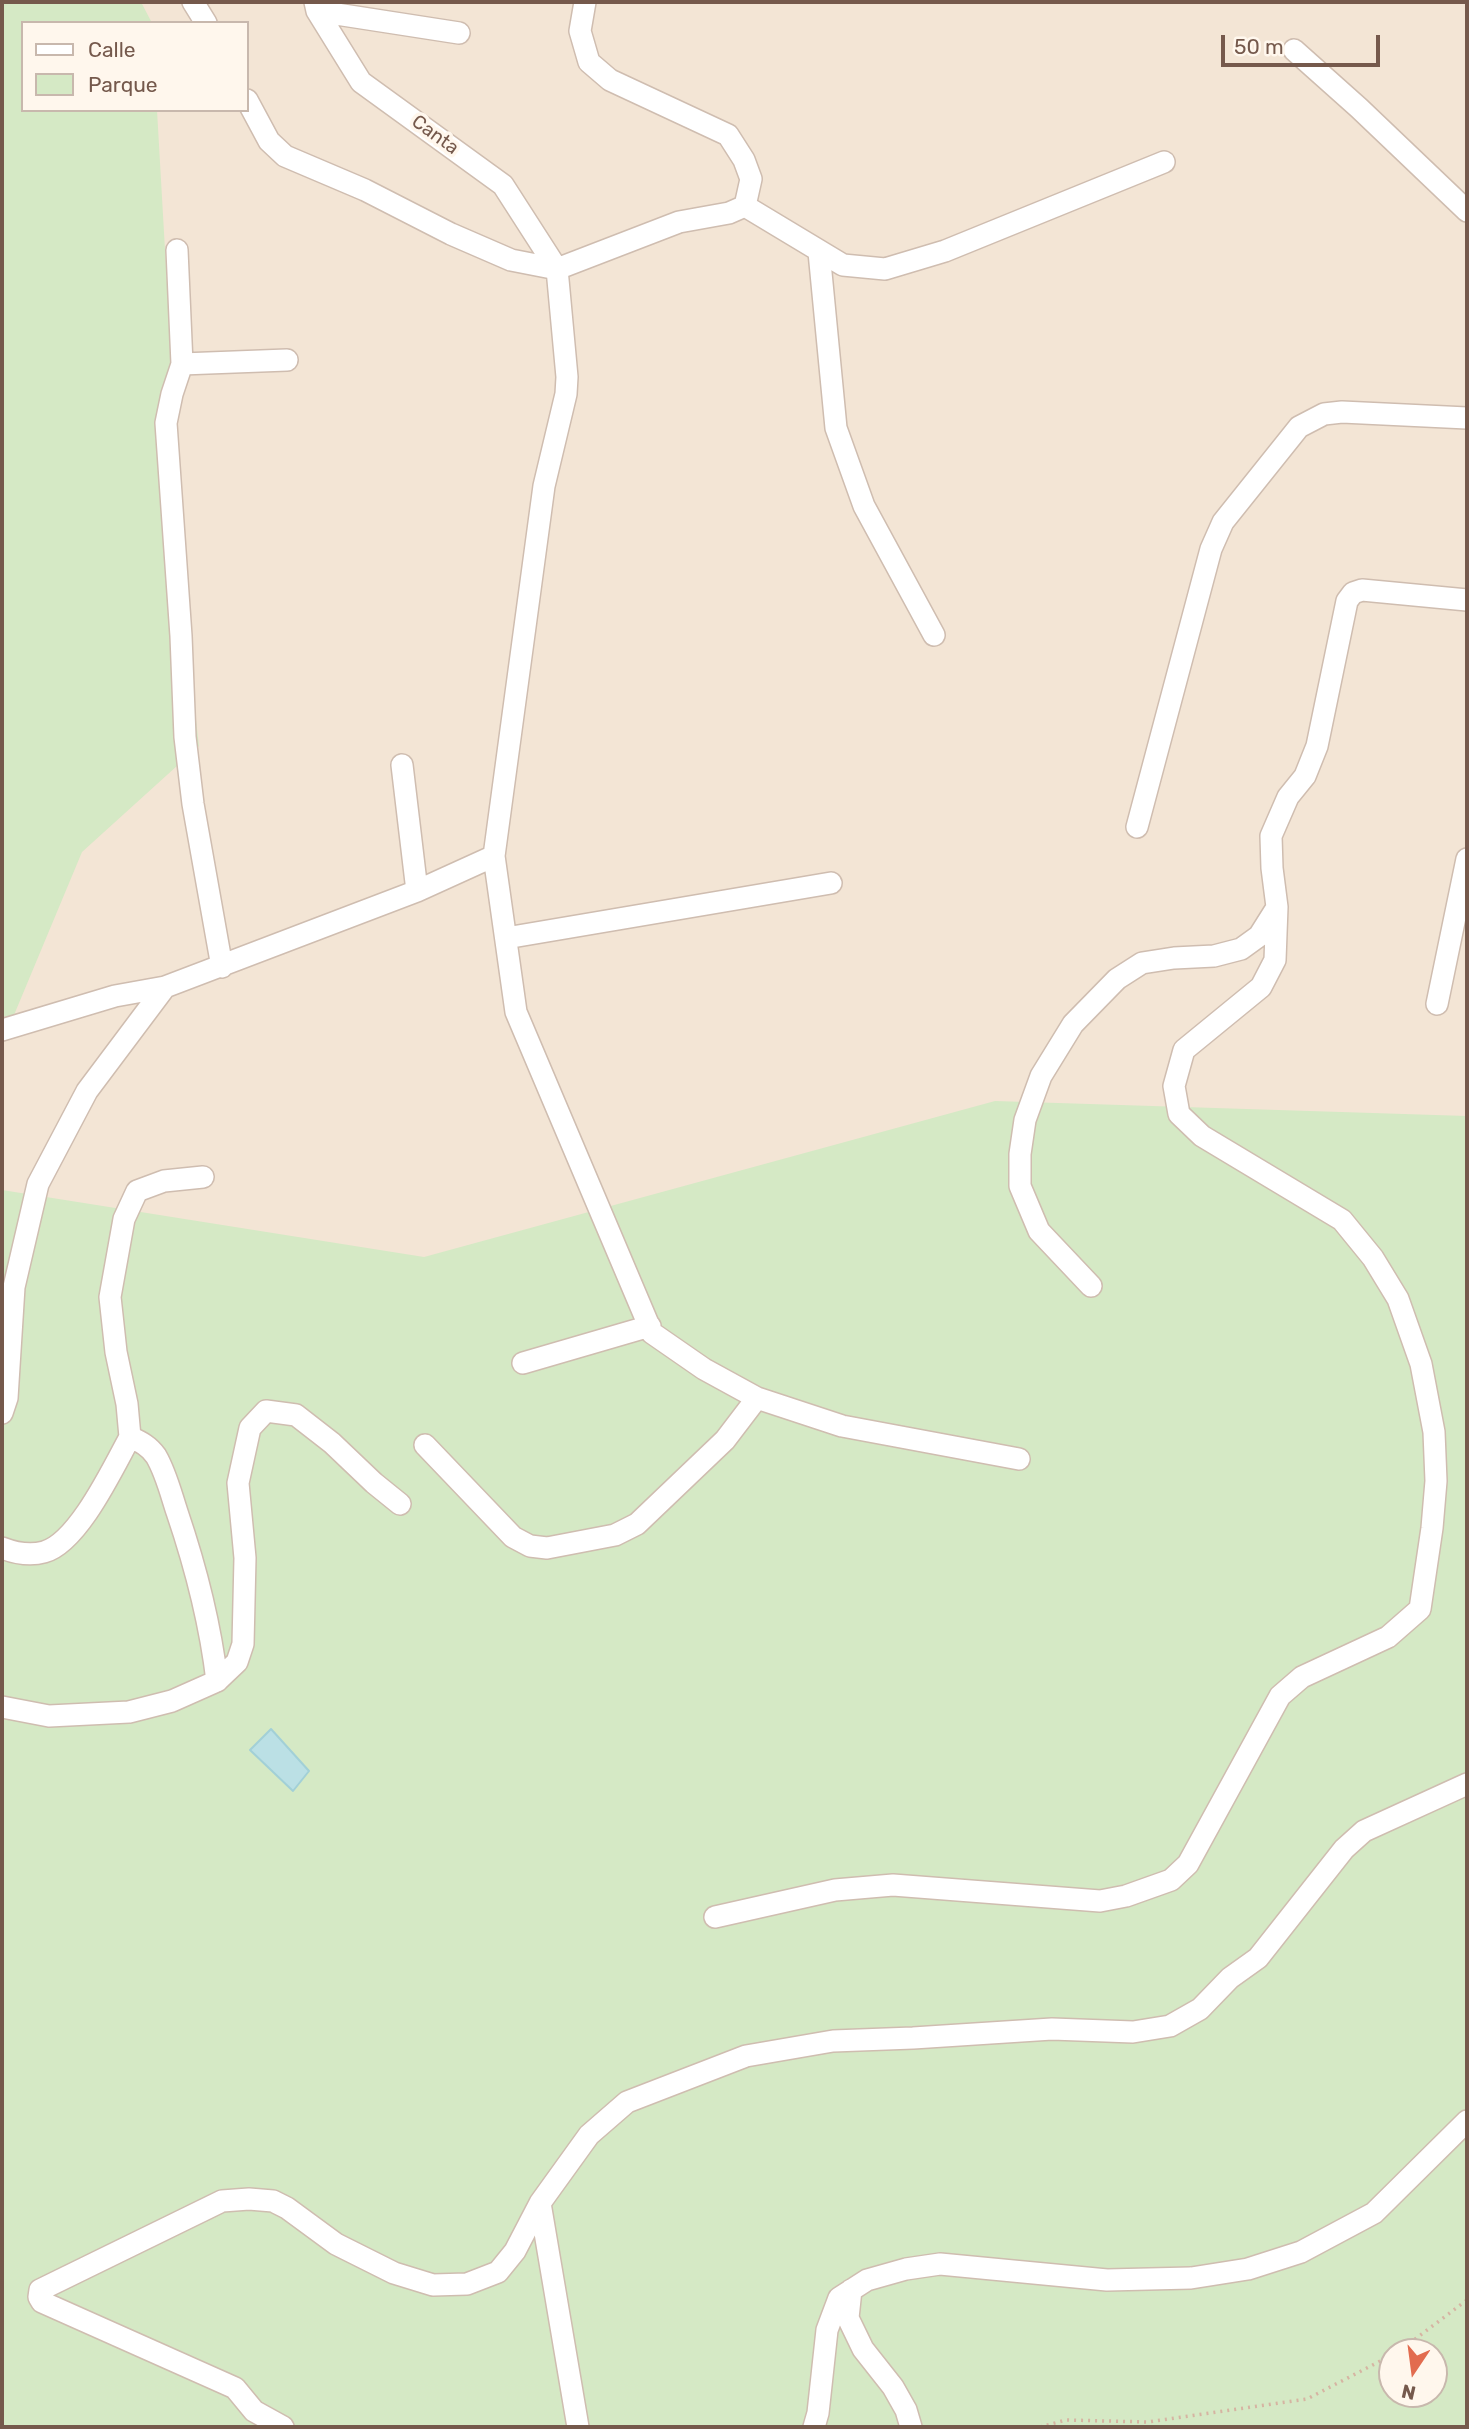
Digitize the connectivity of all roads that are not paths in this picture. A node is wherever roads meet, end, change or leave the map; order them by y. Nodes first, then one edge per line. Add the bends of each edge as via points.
1 (193, 2) edge
2 (585, 2) edge
3 (316, 6) edge
4 (385, 11) edge
5 (205, 21) edge
6 (459, 33) dead end
7 (1294, 50) dead end
8 (248, 102) edge
9 (1164, 162) dead end
10 (745, 206) junction
11 (1467, 211) edge
12 (177, 250) dead end
13 (819, 252) junction
14 (557, 269) junction
15 (287, 360) dead end
16 (182, 365) junction
17 (1467, 418) edge
18 (1467, 600) edge
19 (934, 635) dead end
20 (402, 765) dead end
21 (1137, 827) dead end
22 (494, 856) junction
23 (1467, 859) edge
24 (831, 883) dead end
25 (417, 891) junction
26 (1278, 907) junction
27 (506, 938) junction
28 (222, 967) junction
29 (164, 987) junction
30 (1437, 1004) dead end
31 (2, 1030) edge
32 (203, 1177) dead end
33 (1091, 1286) dead end
34 (650, 1326) junction
35 (523, 1363) dead end
36 (758, 1398) junction
37 (2, 1413) edge
38 (130, 1437) junction
39 (425, 1445) dead end
40 (1019, 1459) dead end
41 (400, 1504) dead end
42 (2, 1548) edge
43 (217, 1681) junction
44 (2, 1707) edge
45 (1467, 1784) edge
46 (715, 1917) dead end
47 (1467, 2121) edge
48 (540, 2203) junction
49 (851, 2291) junction
50 (283, 2427) edge
51 (578, 2427) edge
52 (814, 2427) edge
53 (911, 2427) edge

1 - 5 street
2 - 10 street via 580,31 589,62 610,80 729,135 751,179
3 - 4 street
3 - 14 street, Canta via 361,82 503,185
4 - 6 street
7 - 11 street
8 - 14 street via 269,141 285,156 511,260
9 - 13 street via 945,251 885,270 843,265
10 - 13 street
10 - 14 street via 679,222
12 - 16 street
13 - 19 street via 836,428 864,506
14 - 22 street via 566,394 544,486
15 - 16 street
16 - 28 street via 166,423 185,737
17 - 21 street via 1324,414 1299,427 1265,469 1223,522 1211,549
18 - 26 street via 1362,590 1347,601 1317,746 1271,836
20 - 25 street
22 - 25 street
22 - 27 street
23 - 30 street
24 - 27 street
25 - 28 street
26 - 33 street via 1259,936 1241,949 1142,963 1116,978 1073,1024 1041,1076 1025,1120 1020,1186 1039,1231
26 - 46 street via 1275,960 1261,987 1184,1050 1174,1086 1179,1114 1202,1136 1342,1220 1398,1299 1421,1364 1434,1432 1436,1480 1420,1609 1388,1637 1302,1676 1280,1696 1188,1864 1171,1880 1100,1901 893,1885 835,1889
27 - 34 street via 516,1012
28 - 29 street
29 - 31 street via 115,996
29 - 37 street via 87,1091 38,1184 14,1286 7,1398
32 - 38 street via 164,1181 137,1191 124,1219 110,1297
34 - 35 street
34 - 36 street via 652,1333 704,1369
36 - 39 street via 725,1440 637,1524 615,1535 547,1548 513,1537
36 - 40 street via 842,1426
38 - 42 street via 76,1530 62,1544 44,1552
38 - 43 street via 156,1456 168,1485 212,1633
41 - 43 street via 296,1415 266,1411 250,1428 238,1483 244,1558 243,1644 237,1662
43 - 44 street via 172,1701 129,1712 50,1716
45 - 48 street via 1364,1831 1344,1849 1258,1958 1200,2008 1170,2026 1133,2032 1052,2029 833,2040 746,2056 627,2102 589,2135
47 - 49 street via 1374,2213 1301,2252 1248,2269 1191,2278 1107,2280 940,2264 867,2280
48 - 50 street via 515,2251 498,2272 467,2284 433,2285 394,2273 337,2244 287,2208 273,2201 249,2199 222,2201 40,2290 42,2302 235,2388 254,2411
48 - 51 street
49 - 52 street via 839,2298 827,2330
49 - 53 street via 848,2318 863,2349 893,2387

